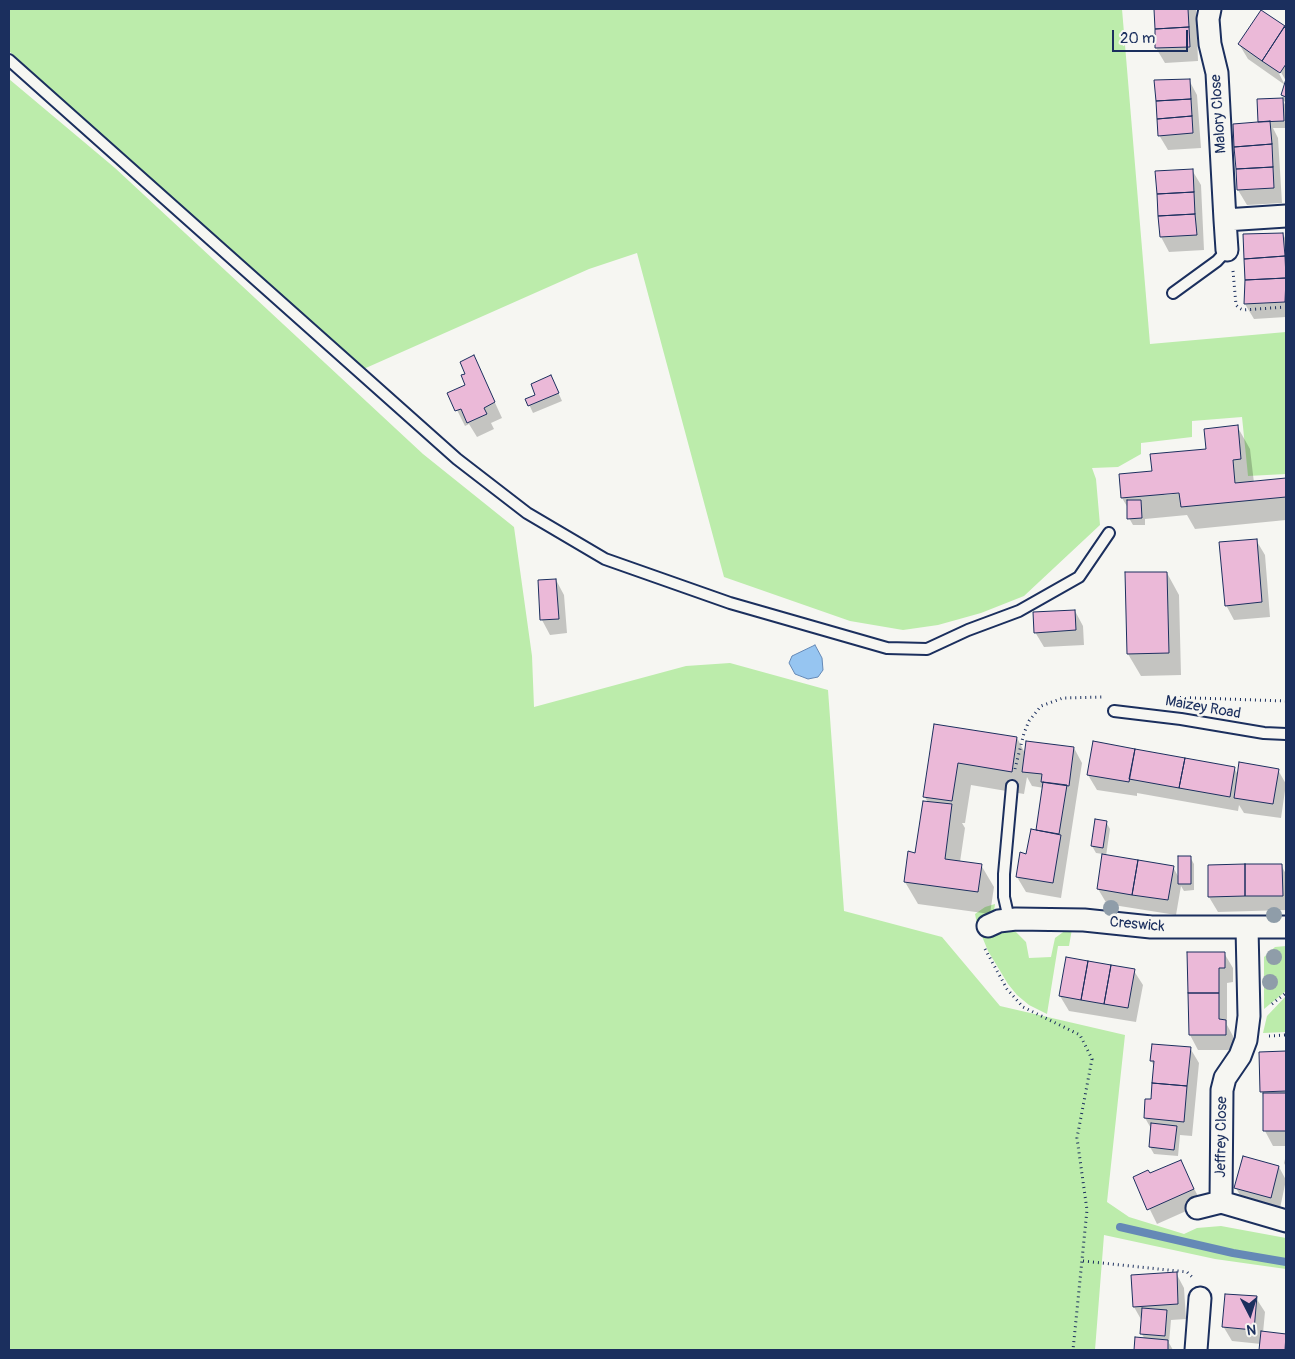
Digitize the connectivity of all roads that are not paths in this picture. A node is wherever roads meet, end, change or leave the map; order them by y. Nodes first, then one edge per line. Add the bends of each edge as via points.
1 (1210, 9) edge
2 (9, 60) edge
3 (1286, 216) edge
4 (1225, 220) junction
5 (1227, 250) joint
6 (1173, 293) dead end
7 (1109, 533) dead end
8 (1114, 711) dead end
9 (1286, 734) edge
10 (1012, 786) dead end
11 (1009, 919) junction
12 (1286, 927) edge
13 (1247, 928) junction
14 (985, 935) road end
15 (1220, 1202) junction
16 (1197, 1208) dead end
17 (1286, 1221) edge
18 (1200, 1298) road end
19 (1196, 1350) edge

1 - 4 street, Malory Close via 1208,19 1217,73
2 - 7 lane via 457,459 527,512 605,559 730,603 887,648 927,649 1018,611 1079,577
3 - 4 street
4 - 5 street, Malory Close
5 - 6 lane
8 - 9 lane, Maizey Road
10 - 11 lane via 1004,874
11 - 13 street, Creswick via 1084,920 1151,927
11 - 14 street, Creswick
12 - 13 street, Creswick
13 - 15 street, Jeffrey Close via 1249,1016 1246,1040 1222,1090
15 - 16 street
15 - 17 street
18 - 19 street

